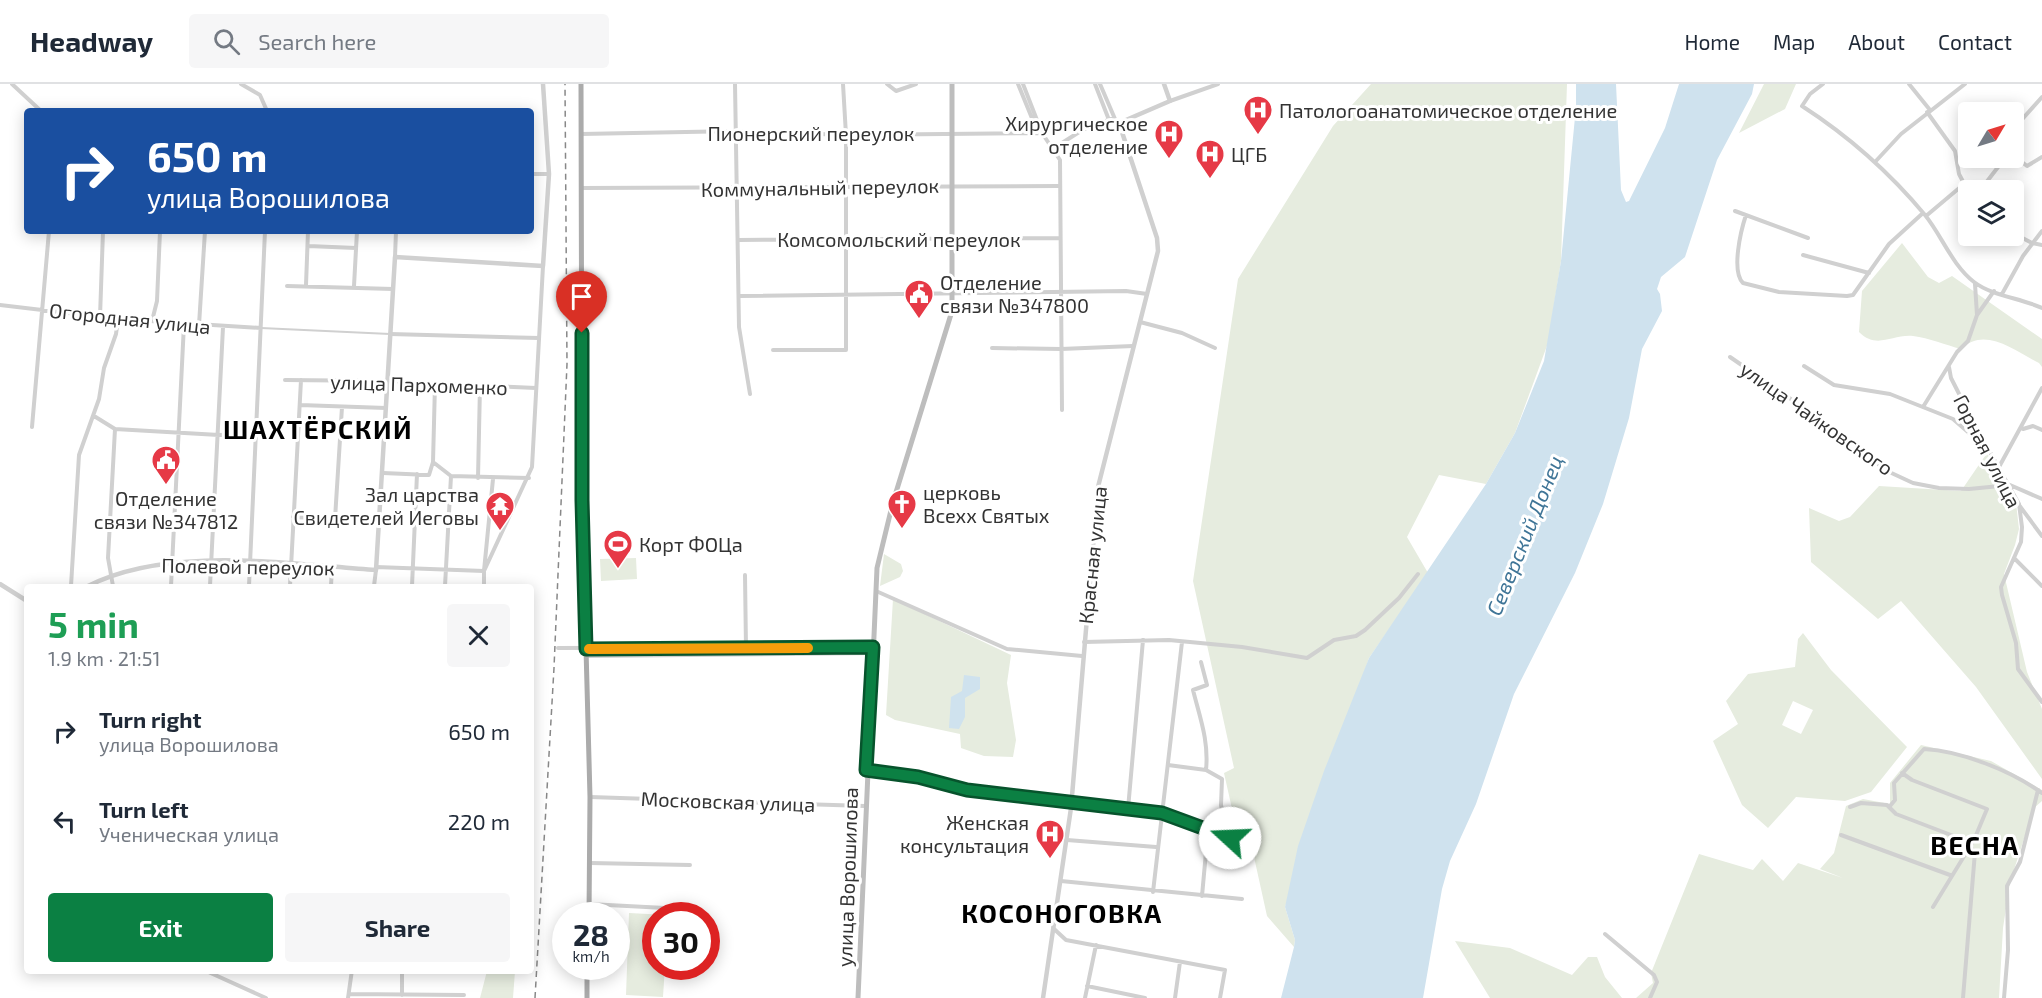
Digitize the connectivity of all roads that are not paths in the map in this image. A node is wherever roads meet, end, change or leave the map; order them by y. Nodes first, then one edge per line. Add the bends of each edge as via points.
1 (12, 84) edge
2 (241, 84) edge
3 (543, 84) edge
4 (580, 84) edge
5 (735, 84) edge
6 (887, 84) edge
7 (916, 84) edge
8 (952, 84) edge
9 (1018, 84) edge
10 (1023, 84) edge
11 (1095, 84) edge
12 (1100, 84) edge
13 (1164, 84) edge
14 (1218, 84) edge
15 (1823, 84) edge
16 (1909, 84) edge
17 (1965, 84) edge
18 (844, 85) edge
19 (2042, 97) edge
20 (1170, 101) junction
21 (38, 108) edge
22 (266, 108) edge
23 (1929, 111) junction
24 (2024, 117) edge
25 (1112, 119) junction
26 (1119, 123) junction
27 (738, 131) junction
28 (953, 133) junction
29 (1040, 133) junction
30 (580, 134) junction
31 (846, 135) junction
32 (1054, 148) junction
33 (2042, 157) edge
34 (1875, 162) junction
35 (2024, 164) edge
36 (1997, 168) edge
37 (534, 174) edge
38 (549, 174) junction
39 (1963, 180) edge
40 (1988, 180) edge
41 (953, 185) junction
42 (846, 186) junction
43 (1058, 186) junction
44 (582, 188) junction
45 (738, 188) junction
46 (1958, 189) edge
47 (1735, 211) dead end
48 (1746, 215) junction
49 (1924, 215) junction
50 (2042, 231) edge
51 (49, 234) edge
52 (103, 234) edge
53 (160, 234) edge
54 (205, 234) edge
55 (265, 234) edge
56 (308, 234) edge
57 (357, 234) edge
58 (396, 234) edge
59 (953, 238) junction
60 (1059, 238) junction
61 (1808, 238) dead end
62 (845, 239) junction
63 (2024, 239) edge
64 (738, 240) junction
65 (2032, 243) junction
66 (2042, 245) edge
67 (308, 246) junction
68 (356, 248) junction
69 (1803, 255) dead end
70 (395, 256) junction
71 (543, 266) junction
72 (1869, 273) junction
73 (1975, 283) junction
74 (306, 285) junction
75 (287, 286) dead end
76 (354, 286) junction
77 (393, 289) junction
78 (1994, 291) junction
79 (954, 292) junction
80 (846, 293) junction
81 (1061, 293) junction
82 (1147, 294) junction
83 (2002, 294) junction
84 (740, 296) junction
85 (0, 305) edge
86 (43, 309) junction
87 (2042, 309) edge
88 (1977, 315) junction
89 (100, 317) junction
90 (118, 320) junction
91 (153, 321) junction
92 (1140, 322) junction
93 (184, 324) junction
94 (200, 325) junction
95 (223, 327) junction
96 (261, 328) junction
97 (390, 334) junction
98 (539, 338) junction
99 (1133, 346) junction
100 (992, 348) dead end
101 (1215, 348) dead end
102 (1061, 349) junction
103 (773, 350) dead end
104 (1730, 357) dead end
105 (1804, 366) dead end
106 (1949, 367) junction
107 (285, 380) dead end
108 (301, 380) junction
109 (388, 381) junction
110 (435, 384) junction
111 (480, 386) junction
112 (536, 388) junction
113 (2042, 388) edge
114 (750, 394) dead end
115 (300, 405) junction
116 (342, 406) junction
117 (1923, 407) junction
118 (386, 408) junction
119 (1062, 410) dead end
120 (94, 416) junction
121 (32, 427) dead end
122 (115, 429) junction
123 (2022, 429) junction
124 (2042, 430) edge
125 (179, 433) junction
126 (257, 434) junction
127 (219, 435) junction
128 (1989, 451) junction
129 (433, 462) junction
130 (1999, 467) junction
131 (383, 473) junction
132 (417, 474) junction
133 (451, 476) junction
134 (478, 478) junction
135 (529, 478) junction
136 (493, 479) junction
137 (2010, 485) junction
138 (2042, 499) edge
139 (2019, 504) junction
140 (293, 517) junction
141 (335, 519) junction
142 (380, 521) junction
143 (2042, 536) edge
144 (2014, 558) junction
145 (172, 562) junction
146 (211, 562) junction
147 (250, 562) junction
148 (291, 565) junction
149 (332, 567) junction
150 (412, 567) junction
151 (376, 568) junction
152 (446, 569) junction
153 (484, 571) junction
154 (1418, 574) dead end
155 (111, 575) junction
156 (746, 575) dead end
157 (0, 584) edge
158 (71, 584) edge
159 (92, 584) edge
160 (113, 584) edge
161 (171, 584) edge
162 (210, 584) edge
163 (249, 584) edge
164 (290, 584) edge
165 (331, 584) edge
166 (374, 584) edge
167 (412, 584) edge
168 (445, 584) edge
169 (484, 584) edge
170 (2042, 586) edge
171 (875, 591) junction
172 (24, 599) edge
173 (1143, 640) junction
174 (1084, 642) junction
175 (1182, 642) junction
176 (558, 648) dead end
177 (746, 649) junction
178 (873, 650) junction
179 (586, 652) junction
180 (1082, 656) junction
181 (1201, 662) dead end
182 (2042, 702) edge
183 (1168, 765) junction
184 (866, 770) junction
185 (1206, 770) junction
186 (1902, 773) junction
187 (2040, 792) edge
188 (590, 797) junction
189 (1071, 802) junction
190 (865, 806) junction
191 (1850, 807) dead end
192 (1890, 807) junction
193 (1128, 809) junction
194 (1162, 813) junction
195 (1208, 830) junction
196 (1222, 835) junction
197 (1842, 835) dead end
198 (1230, 838) dead end
199 (1067, 840) junction
200 (1971, 845) junction
201 (1156, 847) junction
202 (590, 863) junction
203 (690, 865) dead end
204 (1950, 874) junction
205 (1061, 881) junction
206 (1153, 892) junction
207 (1202, 896) junction
208 (1242, 899) dead end
209 (589, 902) edge
210 (1933, 907) dead end
211 (1053, 927) junction
212 (1605, 934) dead end
213 (1096, 945) junction
214 (1180, 962) junction
215 (213, 974) edge
216 (352, 974) edge
217 (402, 974) edge
218 (587, 980) edge
219 (1087, 986) junction
220 (402, 995) junction
221 (464, 995) dead end
222 (349, 996) edge
223 (266, 998) edge
224 (587, 998) edge
225 (858, 998) edge
226 (1043, 998) edge
227 (1085, 998) edge
228 (1145, 998) edge
229 (1175, 998) edge
230 (1220, 998) edge
231 (1650, 998) edge
232 (1963, 998) edge
233 (2004, 998) edge

1 - 21 street
2 - 22 street via 260,95
3 - 38 street
4 - 30 main road
5 - 27 street
6 - 7 street via 896,91
8 - 28 main road, улица Ворошилова
9 - 29 street
10 - 29 street
11 - 25 street
12 - 25 street
13 - 20 street
14 - 20 street
15 - 34 street via 1802,106
16 - 23 street
17 - 23 street
18 - 31 street
19 - 24 street
20 - 26 street
23 - 34 street
23 - 39 street via 1955,152
25 - 26 street
25 - 32 street via 1084,129
26 - 82 street, Красная улица via 1157,238
27 - 30 street, Пионерский переулок
27 - 31 street, Пионерский переулок
27 - 45 street
28 - 29 street, Пионерский переулок
28 - 31 street, Пионерский переулок
28 - 41 main road, улица Ворошилова
29 - 32 street
30 - 44 main road
31 - 42 street
32 - 43 street via 1060,160
33 - 35 street via 2027,166
34 - 49 street
36 - 40 street
37 - 38 street
38 - 71 street
41 - 42 street, Коммунальный переулок
41 - 43 street, Коммунальный переулок
41 - 59 main road, улица Ворошилова
42 - 45 street, Коммунальный переулок
42 - 62 street
43 - 60 street
44 - 45 street, Коммунальный переулок
44 - 179 main road
45 - 64 street
46 - 49 street
47 - 48 street
48 - 61 street
48 - 72 street via 1738,244 1738,276 1743,283 1779,292 1853,295
49 - 72 street via 1889,244
49 - 73 street via 1959,267
50 - 65 street
51 - 86 street
52 - 89 street
53 - 91 street
54 - 94 street
55 - 96 street
56 - 67 street
57 - 68 street
58 - 70 street
59 - 60 street, Комсомольский переулок
59 - 62 street, Комсомольский переулок
59 - 79 main road, улица Ворошилова
60 - 81 street
62 - 64 street, Комсомольский переулок
62 - 80 street
63 - 65 street
64 - 84 street
65 - 66 street
65 - 83 street
67 - 68 street
67 - 74 street
68 - 76 street
69 - 72 street
70 - 71 street
70 - 77 street
71 - 98 street
73 - 78 street
73 - 88 street
74 - 75 street
74 - 76 street
76 - 77 street
77 - 97 street
78 - 83 street
78 - 88 street
79 - 80 street
79 - 81 street
79 - 171 main road, улица Ворошилова via 949,321 881,547
80 - 84 street
80 - 103 street via 846,350
81 - 82 street
81 - 102 street
82 - 92 street, Красная улица
83 - 87 street
84 - 114 street via 739,327
85 - 86 street, Огородная улица
86 - 89 street, Огородная улица
86 - 121 street
88 - 106 street via 1968,340
89 - 90 street, Огородная улица
90 - 91 street, Огородная улица
90 - 120 street
91 - 93 street, Огородная улица
92 - 99 street, Красная улица
92 - 101 street via 1182,333
93 - 94 street, Огородная улица
93 - 125 street
94 - 95 street, Огородная улица
95 - 96 street, Огородная улица
95 - 127 street
96 - 97 street
96 - 126 street
97 - 98 street
97 - 109 street
98 - 112 street
99 - 102 street
99 - 174 street, Красная улица via 1098,487
100 - 102 street
102 - 119 street
104 - 137 street, улица Чайковского via 1846,437 1873,461 1913,483 1969,489
105 - 117 street, улица Чайковского via 1834,386 1890,394
106 - 117 street
106 - 128 street, Горная улица
107 - 108 street, улица Пархоменко
108 - 109 street, улица Пархоменко
108 - 115 street, улица Пархоменко
109 - 110 street, улица Пархоменко
109 - 118 street
110 - 111 street, улица Пархоменко
110 - 129 street
111 - 112 street, улица Пархоменко
111 - 134 street
112 - 135 street
113 - 123 street
115 - 116 street
115 - 140 street, улица Пархоменко
116 - 118 street
116 - 141 street
117 - 128 street, улица Чайковского via 1953,419
118 - 131 street
120 - 122 street
120 - 158 street via 80,455
122 - 125 street
122 - 155 street via 108,558
123 - 124 street via 2033,426
123 - 130 street
125 - 127 street
125 - 145 street
126 - 127 street
126 - 147 street
127 - 146 street
128 - 130 street, Горная улица
129 - 132 street via 429,475
129 - 133 street
130 - 137 street, Горная улица
131 - 132 street
131 - 142 street
132 - 150 street
133 - 134 street
133 - 152 street
134 - 136 street
135 - 136 street
135 - 153 street
136 - 153 street
137 - 138 street
137 - 139 street, Горная улица
139 - 143 street
139 - 144 street, Горная улица via 2022,534
140 - 141 street
140 - 148 street, улица Пархоменко
141 - 142 street
142 - 151 street
144 - 170 street
144 - 182 street, Горная улица via 2001,587 2002,595 2016,643 2018,669
145 - 146 street, Полевой переулок
145 - 155 street, Полевой переулок
145 - 161 street
146 - 147 street, Полевой переулок
146 - 162 street
147 - 148 street, Полевой переулок
147 - 163 street
148 - 149 street, Полевой переулок
148 - 164 street, улица Пархоменко
149 - 151 street, Полевой переулок
149 - 165 street
150 - 151 street, Полевой переулок
150 - 152 street, Полевой переулок
150 - 167 street
151 - 166 street
152 - 153 street, Полевой переулок
152 - 168 street
153 - 169 street
154 - 175 street via 1365,630 1334,640 1307,658
155 - 159 street, Полевой переулок
155 - 160 street
156 - 177 street
157 - 172 street
171 - 178 main road, улица Ворошилова
171 - 180 street via 1007,650
173 - 174 street
173 - 175 street
173 - 193 street
174 - 180 street, Красная улица
175 - 183 street
176 - 179 street
177 - 178 street
177 - 179 street
178 - 179 street
178 - 184 main road, улица Ворошилова
179 - 188 main road
180 - 189 street, Красная улица
181 - 185 street via 1207,685 1193,690 1207,737
183 - 185 street
183 - 194 street
184 - 189 street via 918,777 967,790
184 - 190 main road, улица Ворошилова
185 - 196 street via 1222,779
186 - 187 street via 1920,750 1928,749 1987,763
186 - 192 street via 1894,783 1895,800
186 - 200 street via 1987,809
187 - 233 street via 2020,862 2007,886
188 - 190 street, Московская улица
188 - 202 main road
189 - 193 street
189 - 199 street, Красная улица
190 - 225 main road, улица Ворошилова
191 - 192 street via 1861,803
192 - 200 street via 1896,814
193 - 194 street
194 - 195 street
194 - 201 street
195 - 196 street
195 - 207 street
196 - 198 street
197 - 204 street
199 - 201 street
199 - 205 street, Красная улица
200 - 204 street
200 - 232 street via 1974,852
201 - 206 street
202 - 203 street
202 - 209 main road
204 - 210 street
205 - 206 street
205 - 211 street, Красная улица
206 - 207 street
207 - 208 street
211 - 213 street via 1066,940
211 - 226 street, Красная улица
212 - 231 street via 1654,975 1657,982
213 - 214 street
213 - 219 street
214 - 229 street
214 - 230 street via 1225,970
215 - 223 street
216 - 222 street
217 - 220 street
218 - 224 main road
219 - 227 street
219 - 228 street
220 - 221 street
220 - 222 street

